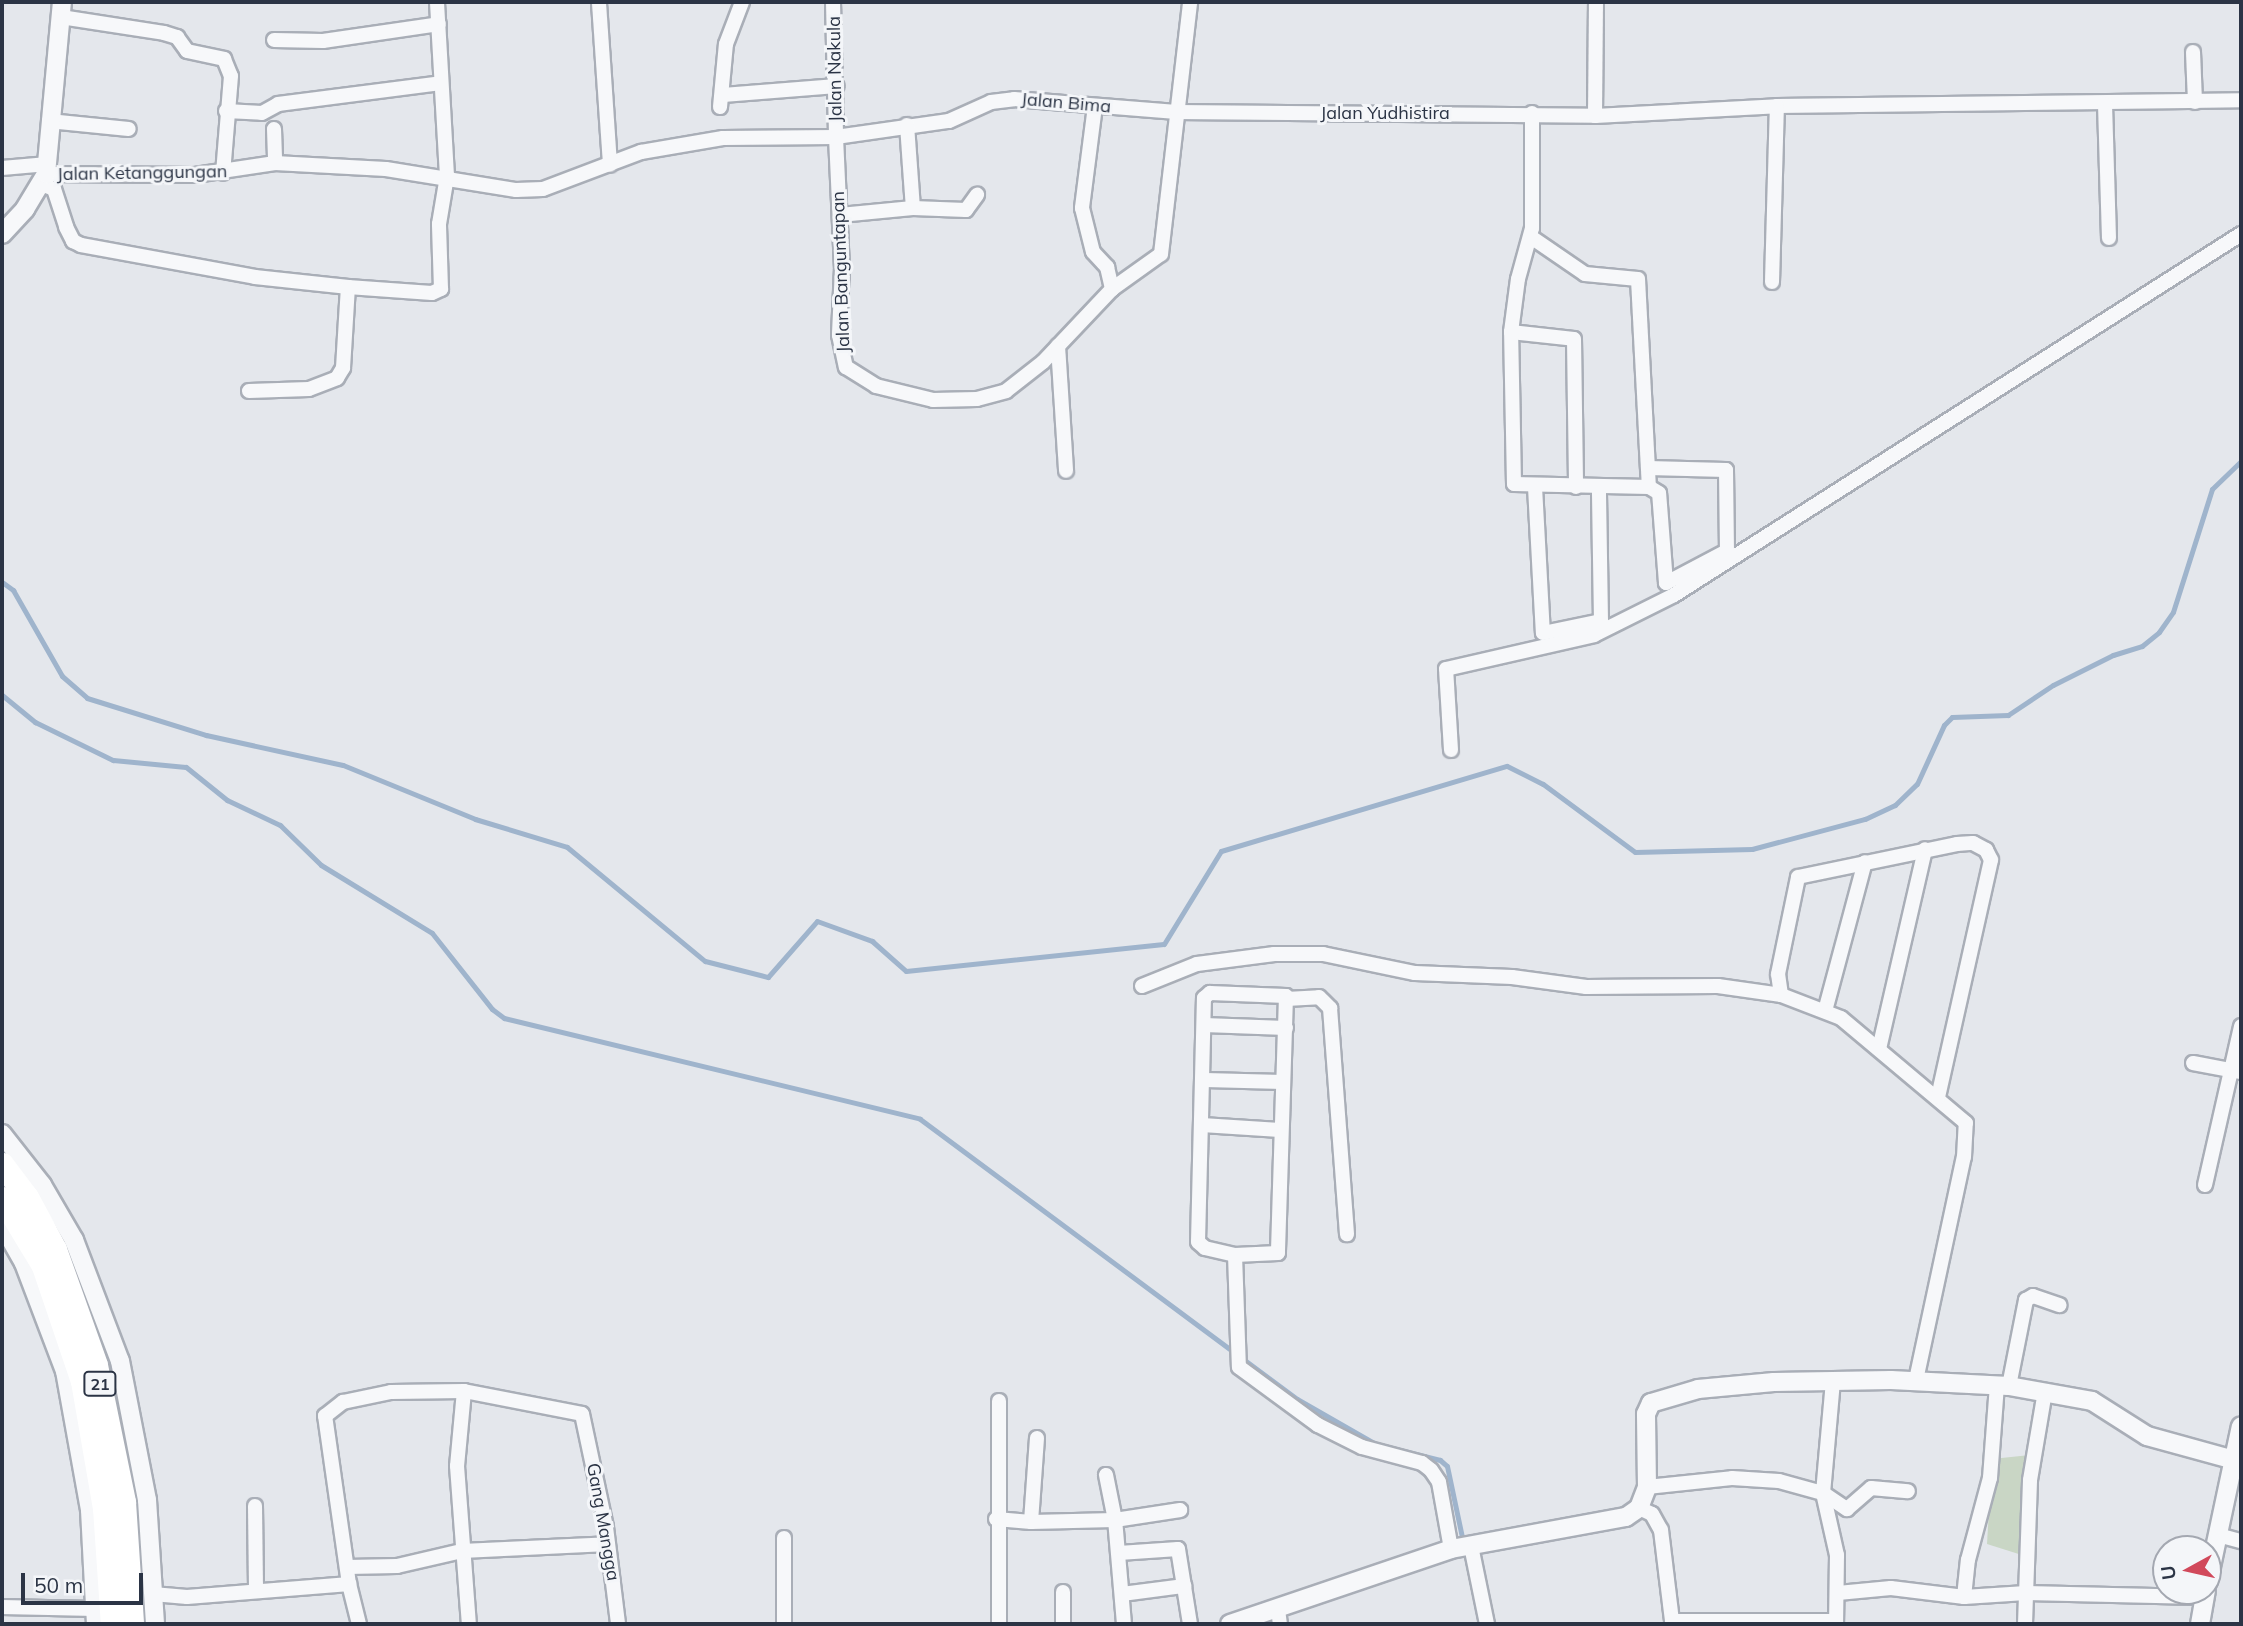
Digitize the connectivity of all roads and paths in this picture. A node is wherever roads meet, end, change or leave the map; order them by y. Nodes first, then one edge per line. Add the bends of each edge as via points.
1 (436, 2) edge
2 (742, 2) edge
3 (833, 2) edge
4 (1190, 2) edge
5 (1595, 2) edge
6 (598, 3) edge
7 (61, 9) edge
8 (439, 24) junction
9 (274, 40) dead end
10 (2193, 52) dead end
11 (441, 83) junction
12 (837, 86) junction
13 (2241, 100) edge
14 (2194, 102) junction
15 (2105, 104) junction
16 (1095, 106) junction
17 (1777, 106) junction
18 (226, 111) junction
19 (1176, 111) junction
20 (1532, 113) junction
21 (1595, 116) junction
22 (49, 121) junction
23 (907, 125) junction
24 (129, 129) dead end
25 (274, 129) dead end
26 (836, 137) junction
27 (275, 163) junction
28 (610, 165) junction
29 (2, 168) edge
30 (223, 173) junction
31 (447, 176) junction
32 (43, 178) junction
33 (977, 195) dead end
34 (913, 208) junction
35 (840, 215) junction
36 (2, 234) edge
37 (2241, 234) edge
38 (1531, 237) junction
39 (2109, 238) dead end
40 (1772, 282) dead end
41 (348, 286) junction
42 (1112, 289) junction
43 (1511, 332) junction
44 (1058, 346) junction
45 (249, 391) dead end
46 (1648, 468) junction
47 (1066, 471) dead end
48 (1535, 487) junction
49 (1576, 487) junction
50 (1599, 487) junction
51 (1649, 487) junction
52 (1451, 750) dead end
53 (1924, 849) junction
54 (1865, 862) junction
55 (1142, 986) dead end
56 (1781, 995) junction
57 (1286, 999) junction
58 (1825, 1011) junction
59 (1205, 1025) junction
60 (2241, 1026) edge
61 (1286, 1028) junction
62 (1879, 1049) junction
63 (2193, 1063) dead end
64 (2236, 1071) edge
65 (1205, 1080) junction
66 (1283, 1082) junction
67 (1938, 1097) junction
68 (1202, 1125) junction
69 (1280, 1130) junction
70 (2, 1134) edge
71 (2, 1164) edge
72 (2205, 1185) dead end
73 (2, 1198) edge
74 (2, 1224) edge
75 (1347, 1234) dead end
76 (1235, 1255) junction
77 (2059, 1305) dead end
78 (1916, 1380) junction
79 (1833, 1381) junction
80 (2003, 1386) junction
81 (464, 1391) junction
82 (2045, 1391) junction
83 (999, 1401) dead end
84 (2241, 1426) edge
85 (1037, 1438) dead end
86 (2234, 1460) junction
87 (1106, 1475) dead end
88 (1647, 1487) junction
89 (1908, 1491) dead end
90 (1823, 1493) junction
91 (255, 1506) dead end
92 (1639, 1508) junction
93 (1180, 1510) dead end
94 (996, 1519) junction
95 (1115, 1520) junction
96 (1031, 1522) junction
97 (2218, 1535) edge
98 (2222, 1536) edge
99 (784, 1538) dead end
100 (2241, 1541) edge
101 (608, 1544) junction
102 (1462, 1548) junction
103 (462, 1551) junction
104 (1119, 1553) junction
105 (347, 1567) junction
106 (349, 1584) junction
107 (1184, 1586) junction
108 (2152, 1590) edge
109 (256, 1591) junction
110 (1063, 1592) dead end
111 (1838, 1593) junction
112 (2026, 1593) junction
113 (153, 1594) junction
114 (1122, 1594) junction
115 (1964, 1597) junction
116 (2203, 1605) edge
117 (2, 1607) edge
118 (1279, 1617) edge
119 (101, 1619) edge
120 (1671, 1623) edge
121 (1836, 1623) edge
122 (132, 1624) edge
123 (155, 1624) edge
124 (359, 1624) edge
125 (469, 1624) edge
126 (618, 1624) edge
127 (784, 1624) edge
128 (999, 1624) edge
129 (1063, 1624) edge
130 (1124, 1624) edge
131 (1190, 1624) edge
132 (1230, 1624) edge
133 (1487, 1624) edge
134 (2025, 1624) edge
135 (2200, 1624) edge

1 - 8 street
2 - 12 street via 726,44 722,101
3 - 12 street, Jalan Nakula
4 - 19 street, Jalan Banguntapan
5 - 21 street
6 - 28 street
7 - 18 street via 164,33 177,37 179,46 187,51 221,57 231,76
7 - 22 street
8 - 9 street via 323,41
8 - 11 street
10 - 14 street
11 - 18 street via 278,104 262,113
11 - 31 street
12 - 26 street, Jalan Nakula
13 - 14 street, Jalan Yudhistira
14 - 15 street, Jalan Yudhistira
15 - 17 street, Jalan Yudhistira
15 - 39 street
16 - 19 street, Jalan Bima
16 - 23 street, Jalan Bima via 1014,99 991,102 949,121
16 - 42 street via 1082,208 1093,252 1107,267
17 - 21 street, Jalan Yudhistira
17 - 40 street
18 - 30 street
19 - 20 street, Jalan Yudhistira
19 - 42 street, Jalan Banguntapan via 1165,246 1145,268
20 - 21 street, Jalan Yudhistira
20 - 38 street
22 - 24 street
22 - 32 street
23 - 26 street, Jalan Bima
23 - 34 street
25 - 27 street
26 - 28 street via 723,138 641,152
26 - 35 street, Jalan Banguntapan
27 - 30 street, Jalan Ketanggungan
27 - 31 street, Jalan Ketanggungan
28 - 31 street via 543,189 516,190
29 - 32 street, Jalan Ketanggungan
30 - 32 street, Jalan Ketanggungan
31 - 41 street via 439,224 441,289 432,293
32 - 36 street
32 - 41 street via 54,189 69,234 81,245 255,277
33 - 34 street via 966,210
34 - 35 street
35 - 44 street, Jalan Banguntapan via 841,353 845,367 858,378 933,400 976,399 1006,391
37 - 52 street via 1674,595 1594,635 1446,669
38 - 43 street via 1518,279
38 - 46 street via 1585,274 1638,279
41 - 45 street via 343,368 337,378 309,389
42 - 44 street, Jalan Banguntapan
43 - 48 street via 1514,484
43 - 49 street via 1574,339
44 - 47 street
46 - 51 street
46 - 51 street via 1726,470 1727,551 1666,583 1659,493
48 - 49 street
48 - 50 street via 1543,634 1601,621
49 - 50 street
50 - 51 street
53 - 54 street
53 - 62 street
53 - 67 street via 1973,843 1986,850 1991,860
54 - 56 street via 1807,873 1794,882 1778,974
54 - 58 street
55 - 56 street via 1197,964 1274,954 1324,954 1415,973 1512,977 1586,987 1718,986
56 - 58 street
57 - 59 street via 1282,993 1210,993 1204,998
57 - 61 street
57 - 75 street via 1319,998 1330,1008
58 - 62 street via 1851,1025
59 - 61 street
59 - 65 street
60 - 64 street
61 - 66 street
62 - 67 street
63 - 64 street
64 - 72 street
65 - 66 street
65 - 68 street
66 - 69 street
67 - 78 street via 1962,1118 1968,1130
68 - 69 street
68 - 76 street via 1198,1242
69 - 76 street via 1278,1253
70 - 113 street via 42,1185 74,1240 112,1336 133,1417 146,1500
71 - 122 highway, 21 via 27,1197 55,1249 96,1365 124,1502
73 - 119 highway, 21 via 43,1266 82,1381 104,1508
74 - 119 street via 24,1263 65,1371 90,1510
76 - 102 street via 1237,1357 1318,1425 1362,1447 1422,1463 1431,1470
77 - 80 street via 2033,1296 2026,1300
78 - 79 street
78 - 80 street
79 - 88 street via 1724,1387 1656,1399 1646,1414
79 - 90 street
80 - 82 street
80 - 115 street via 1990,1478 1968,1560
81 - 101 street, Gang Mangga via 577,1411 585,1421
81 - 103 street via 457,1466
81 - 105 street via 391,1392 343,1402 325,1416
82 - 86 street via 2092,1401 2171,1446
82 - 112 street via 2030,1479
83 - 94 street
84 - 86 street
85 - 96 street
86 - 97 street
87 - 95 street
88 - 90 street via 1732,1478 1779,1481
88 - 92 street
89 - 90 street via 1871,1488 1847,1508
90 - 111 street via 1833,1526
91 - 109 street
92 - 102 street via 1611,1522
92 - 120 street via 1651,1514 1661,1530
93 - 95 street
94 - 96 street
94 - 128 street
95 - 96 street
95 - 104 street
98 - 100 street
99 - 127 street
101 - 103 street
101 - 126 street, Gang Mangga
102 - 118 street
102 - 133 street
103 - 105 street via 397,1566
103 - 125 street
104 - 107 street via 1176,1548
104 - 114 street
105 - 106 street
106 - 109 street
106 - 124 street
107 - 114 street
107 - 131 street
108 - 112 street
109 - 113 street via 187,1597
110 - 129 street
111 - 115 street via 1891,1588
111 - 121 street
112 - 115 street
112 - 134 street
113 - 123 street
114 - 130 street
116 - 135 street
117 - 119 street
118 - 132 street
120 - 121 street

